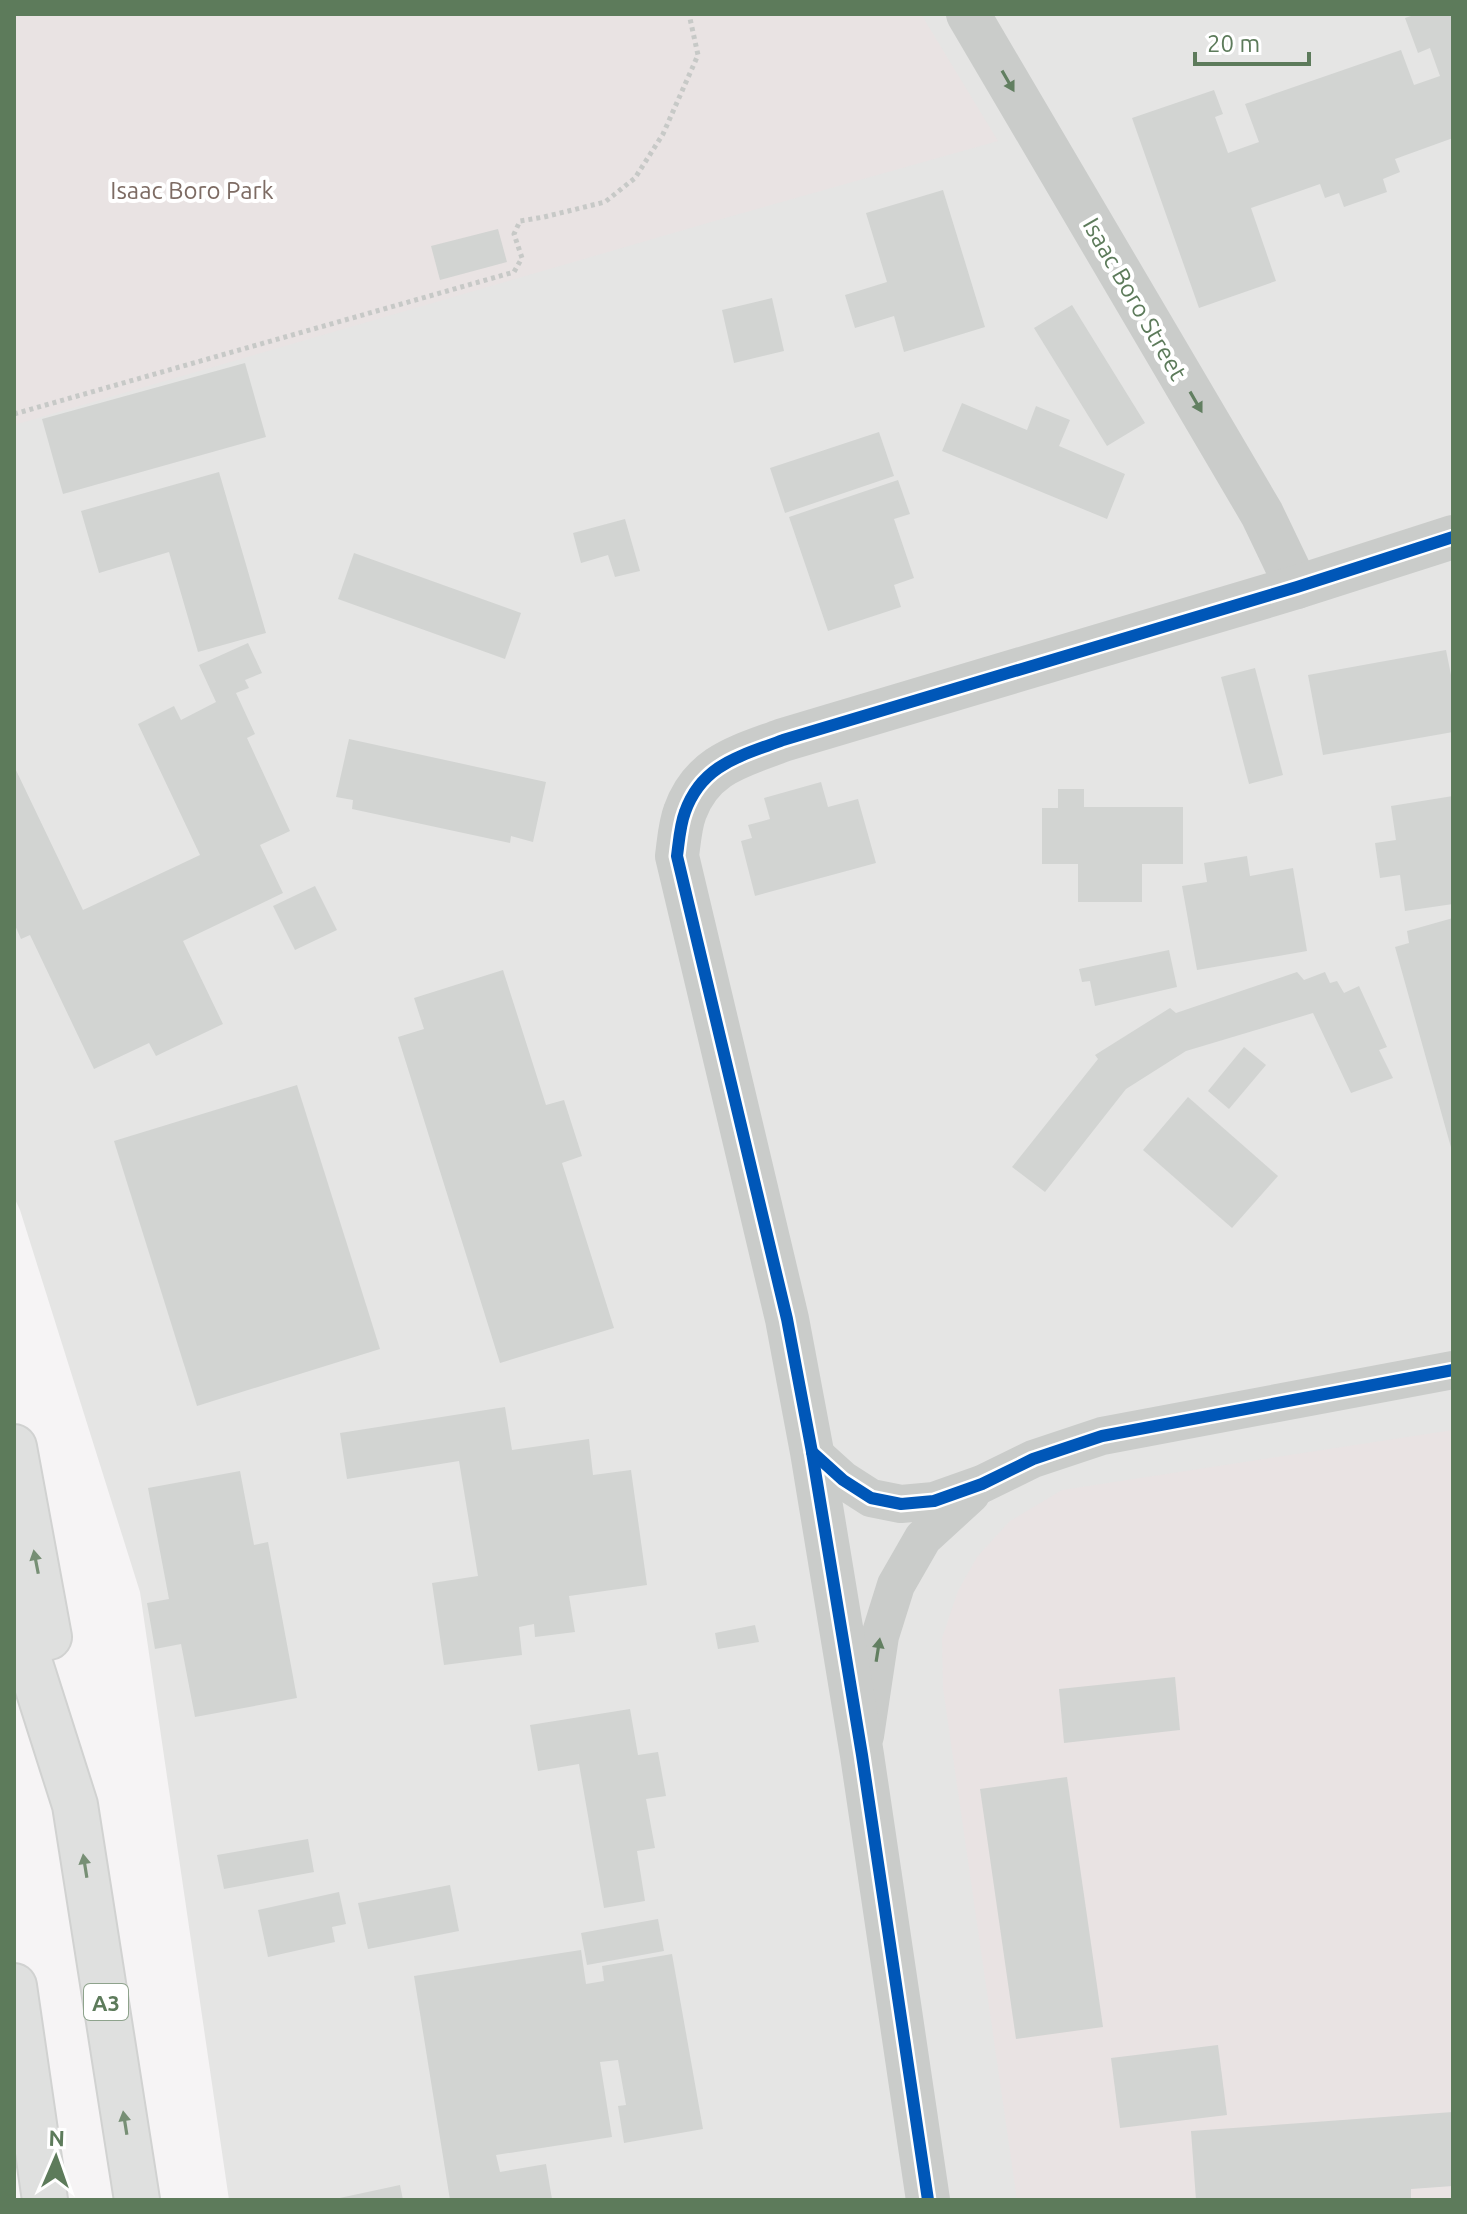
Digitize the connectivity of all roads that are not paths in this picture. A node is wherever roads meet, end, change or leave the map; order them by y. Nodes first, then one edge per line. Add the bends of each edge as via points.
1 (968, 14) edge
2 (1453, 537) edge
3 (1297, 587) junction
4 (1453, 1370) edge
5 (14, 1447) edge
6 (812, 1452) junction
7 (982, 1484) junction
8 (14, 1597) edge
9 (862, 1755) junction
10 (75, 1805) junction
11 (14, 1986) edge
12 (45, 2200) edge
13 (137, 2200) edge
14 (928, 2200) edge

1 -> 3 street, Isaac Boro Street via 1262,514
2 - 3 street
3 - 6 street via 783,740 724,763 697,787 684,814 677,856 787,1319
4 - 7 street via 1102,1436 1033,1459
10 -> 5 highway
6 - 7 street via 871,1498 901,1504 934,1501
6 - 9 street
9 -> 7 street via 880,1636 896,1585 923,1538
8 - 10 highway, A3
9 - 14 street
13 -> 10 highway, A3
11 - 12 highway

